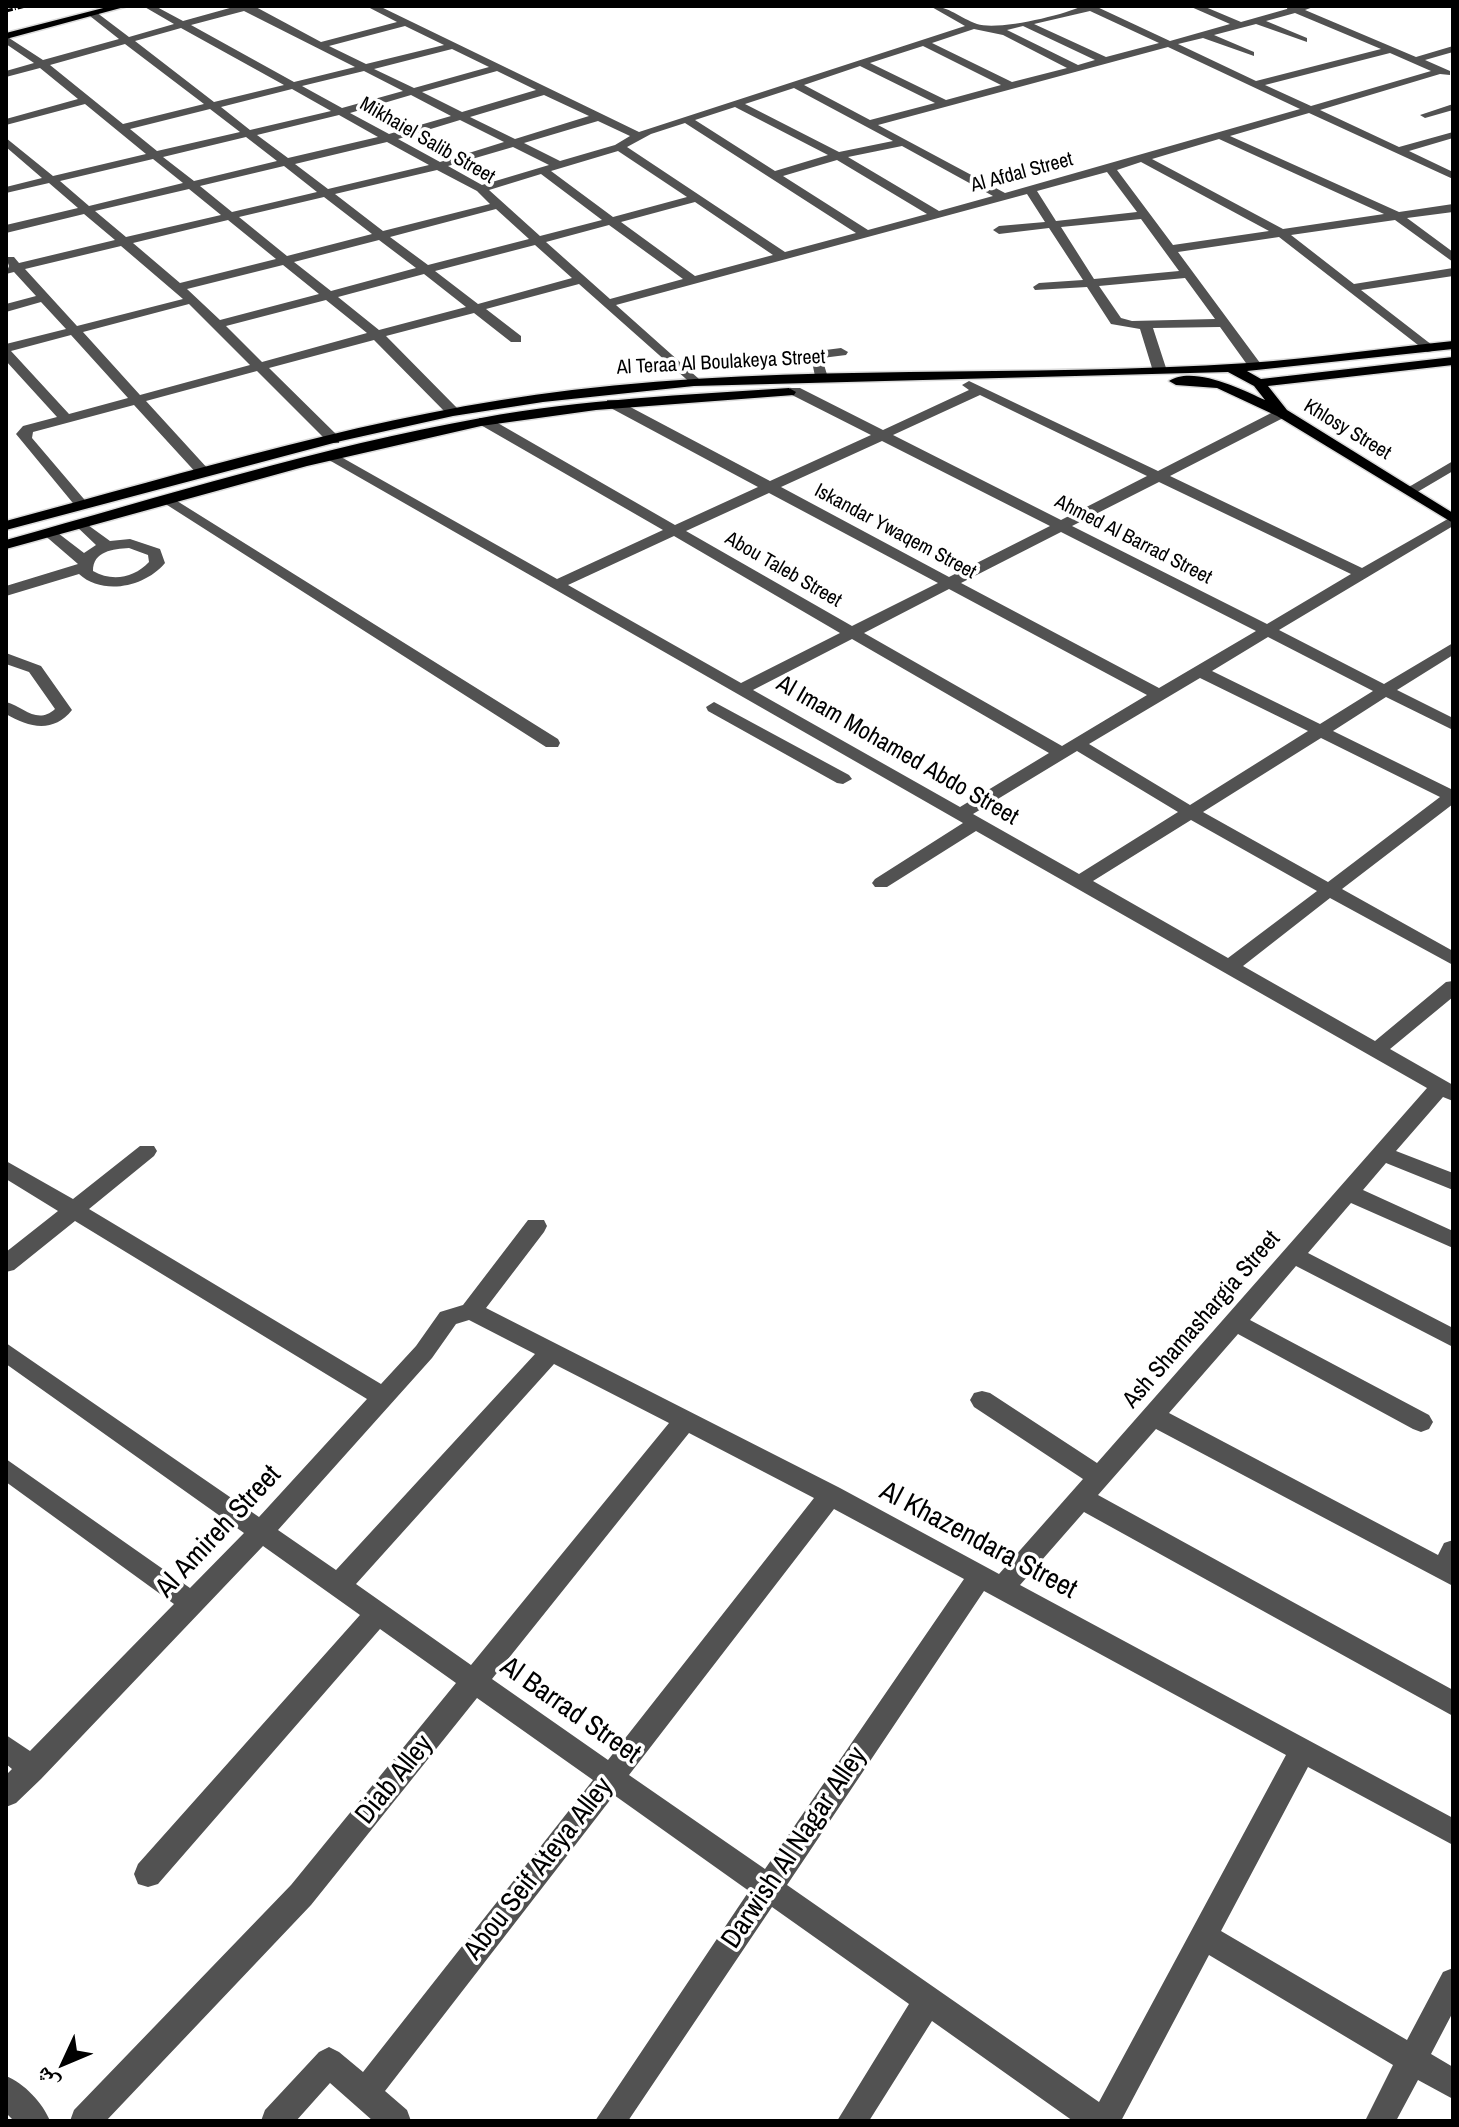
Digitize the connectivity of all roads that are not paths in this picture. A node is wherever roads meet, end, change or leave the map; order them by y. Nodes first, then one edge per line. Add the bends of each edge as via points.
1 (75, 6) edge
2 (123, 6) edge
3 (148, 6) edge
4 (245, 6) edge
5 (371, 6) edge
6 (962, 6) edge
7 (1194, 6) edge
8 (1311, 6) edge
9 (1089, 7) edge
10 (939, 8) edge
11 (1290, 8) edge
12 (93, 14) junction
13 (1255, 20) junction
14 (406, 23) junction
15 (1024, 23) junction
16 (6, 24) edge
17 (1238, 24) junction
18 (182, 25) junction
19 (974, 26) junction
20 (995, 30) junction
21 (1203, 34) junction
22 (6, 37) edge
23 (1303, 40) dead end
24 (125, 41) junction
25 (925, 43) junction
26 (1166, 43) junction
27 (320, 45) junction
28 (453, 46) junction
29 (1453, 49) edge
30 (1391, 50) junction
31 (1250, 54) dead end
32 (1103, 60) junction
33 (1415, 60) junction
34 (42, 64) junction
35 (863, 64) junction
36 (1074, 67) junction
37 (498, 68) junction
38 (366, 69) junction
39 (6, 74) edge
40 (1447, 74) edge
41 (795, 84) junction
42 (1256, 84) junction
43 (1009, 85) junction
44 (295, 88) junction
45 (545, 91) junction
46 (412, 92) junction
47 (86, 100) junction
48 (736, 103) junction
49 (944, 103) junction
50 (214, 107) junction
51 (1453, 107) edge
52 (1310, 109) junction
53 (340, 112) junction
54 (1425, 115) dead end
55 (461, 116) junction
56 (599, 117) junction
57 (686, 119) junction
58 (6, 122) edge
59 (868, 124) junction
60 (122, 128) junction
61 (250, 133) junction
62 (1453, 135) edge
63 (638, 136) junction
64 (1221, 136) junction
65 (388, 138) junction
66 (6, 141) edge
67 (514, 143) junction
68 (902, 143) junction
69 (619, 147) junction
70 (1397, 151) junction
71 (154, 155) junction
72 (838, 156) junction
73 (1143, 159) junction
74 (288, 162) junction
75 (558, 165) junction
76 (438, 166) junction
77 (1110, 168) junction
78 (542, 170) junction
79 (774, 175) junction
80 (1453, 176) edge
81 (51, 179) junction
82 (191, 185) junction
83 (1029, 188) junction
84 (481, 189) junction
85 (6, 190) edge
86 (328, 193) junction
87 (1002, 196) junction
88 (698, 198) junction
89 (499, 205) junction
90 (1453, 208) edge
91 (87, 210) junction
92 (936, 214) junction
93 (1146, 215) junction
94 (230, 216) junction
95 (1397, 216) junction
96 (609, 219) junction
97 (1053, 225) junction
98 (6, 229) edge
99 (999, 230) dead end
100 (865, 233) junction
101 (1281, 233) junction
102 (382, 235) junction
103 (537, 238) junction
104 (125, 242) junction
105 (1171, 249) junction
106 (6, 256) edge
107 (783, 256) junction
108 (1453, 258) edge
109 (284, 260) junction
110 (12, 269) edge
111 (427, 270) junction
112 (1453, 272) edge
113 (1190, 274) junction
114 (584, 279) junction
115 (692, 280) junction
116 (1091, 282) junction
117 (1039, 287) dead end
118 (177, 288) junction
119 (1352, 288) junction
120 (45, 297) junction
121 (330, 297) junction
122 (192, 300) junction
123 (609, 303) junction
124 (6, 308) edge
125 (476, 308) junction
126 (1224, 323) junction
127 (216, 325) junction
128 (1145, 325) junction
129 (75, 330) junction
130 (376, 334) junction
131 (516, 339) dead end
132 (1453, 345) edge
133 (1427, 348) junction
134 (6, 351) edge
135 (841, 352) dead end
136 (1453, 361) edge
137 (260, 366) junction
138 (1230, 367) junction
139 (1256, 367) junction
140 (1159, 368) junction
141 (13, 369) edge
142 (821, 378) junction
143 (942, 380) junction
144 (694, 382) junction
145 (1259, 383) junction
146 (975, 388) junction
147 (795, 391) junction
148 (138, 399) junction
149 (612, 403) junction
150 (453, 412) junction
151 (1282, 413) junction
152 (66, 418) junction
153 (484, 421) junction
154 (880, 437) junction
155 (332, 448) junction
156 (1453, 465) edge
157 (204, 473) junction
158 (1159, 476) junction
159 (1433, 476) junction
160 (1453, 484) edge
161 (770, 487) junction
162 (1409, 491) junction
163 (169, 500) junction
164 (82, 505) junction
165 (1453, 519) edge
166 (81, 524) junction
167 (6, 526) edge
168 (1062, 526) junction
169 (675, 531) junction
170 (49, 533) junction
171 (6, 545) edge
172 (107, 546) junction
173 (84, 564) junction
174 (1362, 574) junction
175 (949, 583) junction
176 (556, 585) junction
177 (6, 591) edge
178 (1267, 631) junction
179 (852, 633) junction
180 (1453, 648) edge
181 (6, 658) edge
182 (1200, 671) junction
183 (740, 690) junction
184 (1385, 691) junction
185 (1159, 695) junction
186 (6, 707) edge
187 (714, 707) dead end
188 (771, 707) junction
189 (744, 724) junction
190 (1453, 725) edge
191 (1320, 731) junction
192 (552, 743) dead end
193 (1069, 748) junction
194 (843, 779) dead end
195 (1452, 796) edge
196 (1190, 812) junction
197 (968, 818) junction
198 (1079, 882) junction
199 (881, 883) dead end
200 (1329, 890) junction
201 (1453, 959) edge
202 (1229, 967) junction
203 (1453, 987) edge
204 (1376, 1050) junction
205 (1447, 1090) edge
206 (147, 1151) dead end
207 (1382, 1153) junction
208 (6, 1169) edge
209 (1453, 1182) edge
210 (1348, 1192) junction
211 (73, 1211) junction
212 (536, 1226) dead end
213 (1453, 1240) edge
214 (1293, 1255) junction
215 (6, 1264) edge
216 (471, 1311) junction
217 (1235, 1322) junction
218 (1453, 1338) edge
219 (6, 1352) edge
220 (551, 1352) junction
221 (384, 1397) junction
222 (982, 1400) dead end
223 (1153, 1416) junction
224 (684, 1422) junction
225 (1421, 1422) dead end
226 (6, 1469) edge
227 (1099, 1477) junction
228 (831, 1495) junction
229 (1081, 1498) junction
230 (260, 1533) junction
231 (1450, 1565) edge
232 (991, 1582) junction
233 (337, 1587) junction
234 (193, 1604) junction
235 (376, 1615) junction
236 (473, 1683) junction
237 (1453, 1704) edge
238 (6, 1747) edge
239 (1302, 1751) junction
240 (32, 1770) junction
241 (610, 1778) junction
242 (6, 1794) edge
243 (1453, 1832) edge
244 (148, 1874) dead end
245 (767, 1889) junction
246 (1203, 1936) junction
247 (1453, 1982) edge
248 (928, 2001) junction
249 (1412, 2060) junction
250 (1453, 2084) edge
251 (6, 2091) edge
252 (366, 2092) junction
253 (35, 2121) edge
254 (85, 2121) edge
255 (276, 2121) edge
256 (396, 2121) edge
257 (610, 2121) edge
258 (852, 2121) edge
259 (1102, 2121) edge
260 (1380, 2121) edge

1 - 16 main road
2 - 12 main road
3 - 18 street, Mikhaiel Salib Street
4 - 18 street
4 - 27 street
5 - 14 street
6 - 10 street
7 - 17 street
8 - 11 street
9 - 15 street
9 - 26 street
10 - 19 street
11 - 13 street
11 - 30 street
12 - 22 main road
12 - 24 street
13 - 17 street
13 - 23 street
14 - 27 street
14 - 28 street
15 - 20 street
15 - 32 street
17 - 21 street
18 - 24 street
18 - 44 street, Mikhaiel Salib Street
19 - 20 street
19 - 25 street
20 - 36 street
21 - 26 street
21 - 31 street
22 - 34 street
24 - 34 street
24 - 50 street
25 - 35 street
25 - 43 street
26 - 32 street
26 - 42 street
27 - 38 street
28 - 37 street
28 - 38 street
29 - 33 street
30 - 33 street
30 - 42 street
32 - 36 street
33 - 40 street
34 - 39 street
34 - 47 street
35 - 41 street
35 - 49 street
36 - 43 street
37 - 45 street
37 - 46 street
38 - 44 street
38 - 46 street
40 - 52 street, Al Afdal Street
41 - 48 street
41 - 59 street
42 - 52 street
43 - 49 street
44 - 50 street
44 - 53 street, Mikhaiel Salib Street
45 - 55 street
45 - 56 street
46 - 53 street
46 - 55 street
47 - 58 street
47 - 60 street
48 - 57 street
48 - 72 street
49 - 59 street
50 - 60 street
50 - 61 street
51 - 54 street
52 - 64 street, Al Afdal Street
52 - 70 street
53 - 61 street
53 - 65 street, Mikhaiel Salib Street
55 - 65 street
55 - 67 street
56 - 63 street
56 - 67 street
57 - 63 street
57 - 79 street
59 - 68 street
60 - 71 street
61 - 71 street
61 - 74 street
62 - 70 street
63 - 69 street
64 - 73 street, Al Afdal Street
64 - 95 street
65 - 74 street
65 - 76 street, Mikhaiel Salib Street
66 - 81 street, Al Imam Mohamed Abdo Street
67 - 75 street
67 - 76 street
68 - 72 street
68 - 87 street
69 - 75 street
69 - 88 street
70 - 80 street
71 - 81 street
71 - 82 street
72 - 79 street
72 - 92 street
73 - 77 street, Al Afdal Street
73 - 101 street
74 - 82 street
74 - 86 street
75 - 78 street
76 - 84 street, Mikhaiel Salib Street
76 - 86 street
77 - 83 street, Al Afdal Street
77 - 93 street
78 - 84 street
78 - 96 street
79 - 100 street
81 - 85 street
81 - 91 street, Al Imam Mohamed Abdo Street
82 - 91 street
82 - 94 street
83 - 87 street, Al Afdal Street
83 - 97 street
84 - 89 street, Mikhaiel Salib Street
86 - 94 street
86 - 102 street
87 - 92 street, Al Afdal Street
88 - 96 street
88 - 107 street
89 - 102 street
89 - 103 street, Mikhaiel Salib Street
90 - 95 street
91 - 98 street
91 - 104 street, Al Imam Mohamed Abdo Street
92 - 100 street, Al Afdal Street
93 - 97 street
93 - 105 street
94 - 104 street
94 - 109 street
95 - 101 street
95 - 108 street
96 - 103 street
96 - 115 street
97 - 99 street
97 - 116 street
100 - 107 street, Al Afdal Street
101 - 105 street
101 - 119 street
102 - 109 street
102 - 111 street
103 - 111 street
103 - 114 street, Mikhaiel Salib Street
104 - 110 street
104 - 118 street, Al Imam Mohamed Abdo Street
105 - 113 street
106 - 110 street
107 - 115 street, Al Afdal Street
109 - 118 street
109 - 121 street
110 - 120 street
111 - 121 street
111 - 125 street
112 - 119 street
113 - 116 street
113 - 126 street
114 - 123 street, Mikhaiel Salib Street
114 - 125 street
115 - 123 street, Al Afdal Street
116 - 117 street
116 - 128 street via 1116,321
118 - 122 street, Al Imam Mohamed Abdo Street
119 - 133 street
120 - 124 street
120 - 129 street
121 - 127 street
121 - 130 street
122 - 127 street, Al Imam Mohamed Abdo Street
122 - 129 street
123 - 144 street, Mikhaiel Salib Street
125 - 130 street
125 - 131 street
126 - 128 street
126 - 139 street
127 - 137 street, Al Imam Mohamed Abdo Street
128 - 140 street
129 - 134 street
129 - 148 street
130 - 137 street
130 - 150 street
132 - 133 main road, Al Teraa Al Boulakeya Street
133 - 139 main road, Al Teraa Al Boulakeya Street
134 - 141 street
135 - 142 street via 815,355
136 - 145 main road
137 - 148 street
137 - 155 street, Al Imam Mohamed Abdo Street
138 - 139 main road, Al Teraa Al Boulakeya Street
138 - 140 main road, Al Teraa Al Boulakeya Street
138 - 145 main road, Khlosy Street
140 - 143 main road, Al Teraa Al Boulakeya Street
141 - 152 street
142 - 143 main road, Al Teraa Al Boulakeya Street
142 - 144 main road, Al Teraa Al Boulakeya Street
143 - 146 main road, Al Teraa Al Boulakeya Street
143 - 147 main road, Al Teraa Al Boulakeya Street
144 - 150 main road, Al Teraa Al Boulakeya Street
145 - 151 main road, Khlosy Street
146 - 151 main road, Al Teraa Al Boulakeya Street via 1201,381 1234,389
146 - 154 street
146 - 158 street
147 - 149 main road, Al Teraa Al Boulakeya Street
147 - 154 street, Ahmed Al Barrad Street
148 - 152 street
148 - 157 street
149 - 153 main road, Al Teraa Al Boulakeya Street
149 - 161 street, Iskandar Ywaqem Street
150 - 155 main road, Al Teraa Al Boulakeya Street
151 - 158 street
151 - 162 main road, Khlosy Street
152 - 164 street via 23,434
153 - 155 main road, Al Teraa Al Boulakeya Street
153 - 169 street, Abou Taleb Street
154 - 161 street
154 - 168 street, Ahmed Al Barrad Street
155 - 157 main road, Al Teraa Al Boulakeya Street
155 - 163 main road, Al Teraa Al Boulakeya Street
155 - 176 street, Al Imam Mohamed Abdo Street
156 - 159 street
157 - 164 main road, Al Teraa Al Boulakeya Street
158 - 168 street
158 - 174 street
159 - 160 street
159 - 162 street
161 - 169 street
161 - 175 street, Iskandar Ywaqem Street
162 - 165 main road, Khlosy Street
163 - 166 main road, Al Teraa Al Boulakeya Street
163 - 192 street
164 - 167 main road, Al Teraa Al Boulakeya Street
165 - 174 street
166 - 170 main road, Al Teraa Al Boulakeya Street
166 - 172 street
168 - 175 street
168 - 178 street, Ahmed Al Barrad Street
169 - 176 street
169 - 179 street, Abou Taleb Street
170 - 171 main road, Al Teraa Al Boulakeya Street
170 - 173 street
172 - 173 street
172 - 173 street via 149,547 157,563 135,579 112,582 92,577
173 - 177 street
174 - 178 street
175 - 179 street
175 - 185 street, Iskandar Ywaqem Street
176 - 183 street, Al Imam Mohamed Abdo Street
178 - 182 street
178 - 184 street, Ahmed Al Barrad Street
179 - 183 street
179 - 193 street, Abou Taleb Street
180 - 184 street
181 - 186 street via 35,669 64,710 48,721 33,722
182 - 185 street
182 - 191 street
183 - 188 street, Al Imam Mohamed Abdo Street
184 - 190 street, Ahmed Al Barrad Street
184 - 191 street
185 - 193 street
187 - 189 street
188 - 189 street
188 - 197 street, Al Imam Mohamed Abdo Street
189 - 194 street
191 - 195 street
191 - 196 street
193 - 196 street, Abou Taleb Street
193 - 197 street
195 - 200 street
196 - 198 street
196 - 200 street, Abou Taleb Street
197 - 198 street, Al Imam Mohamed Abdo Street
197 - 199 street
198 - 202 street, Al Imam Mohamed Abdo Street
200 - 201 street, Abou Taleb Street
200 - 202 street
202 - 204 street, Al Imam Mohamed Abdo Street
203 - 204 street
204 - 205 street, Al Imam Mohamed Abdo Street
205 - 207 street, Ash Shamashargia Street
206 - 211 street
207 - 209 street
207 - 210 street, Ash Shamashargia Street
208 - 211 street
210 - 213 street
210 - 214 street, Ash Shamashargia Street
211 - 215 street
211 - 221 street
212 - 216 street
214 - 217 street, Ash Shamashargia Street
214 - 218 street
216 - 220 street, Al Khazendara Street
216 - 221 street, Al Amireh Street via 448,1318
217 - 223 street, Ash Shamashargia Street
217 - 225 street
219 - 230 street, Al Barrad Street
220 - 224 street, Al Khazendara Street
220 - 233 street
221 - 230 street, Al Amireh Street
222 - 227 street
223 - 227 street, Ash Shamashargia Street
223 - 231 street
224 - 228 street, Al Khazendara Street
224 - 236 street, Diab Alley
226 - 234 street
227 - 229 street, Ash Shamashargia Street
228 - 232 street, Al Khazendara Street
228 - 241 street, Abou Seif Ateya Alley
229 - 232 street, Ash Shamashargia Street
229 - 237 street
230 - 233 street, Al Barrad Street
230 - 234 street, Al Amireh Street
232 - 239 street, Al Khazendara Street
232 - 245 street, Darwish Al Nagar Alley
233 - 235 street, Al Barrad Street
234 - 240 street, Al Amireh Street
235 - 236 street, Al Barrad Street
235 - 244 street
236 - 241 street, Al Barrad Street
236 - 254 street, Diab Alley via 301,1895
238 - 240 street
239 - 243 street, Al Khazendara Street
239 - 246 street
240 - 242 street, Al Amireh Street
241 - 245 street, Al Barrad Street
241 - 252 street, Abou Seif Ateya Alley
245 - 248 street, Al Barrad Street
245 - 257 street, Darwish Al Nagar Alley
246 - 249 street
246 - 259 street
247 - 249 street
248 - 258 street
248 - 259 street, Al Barrad Street
249 - 250 street
249 - 260 street
251 - 253 street
252 - 255 street via 327,2062
252 - 256 street

